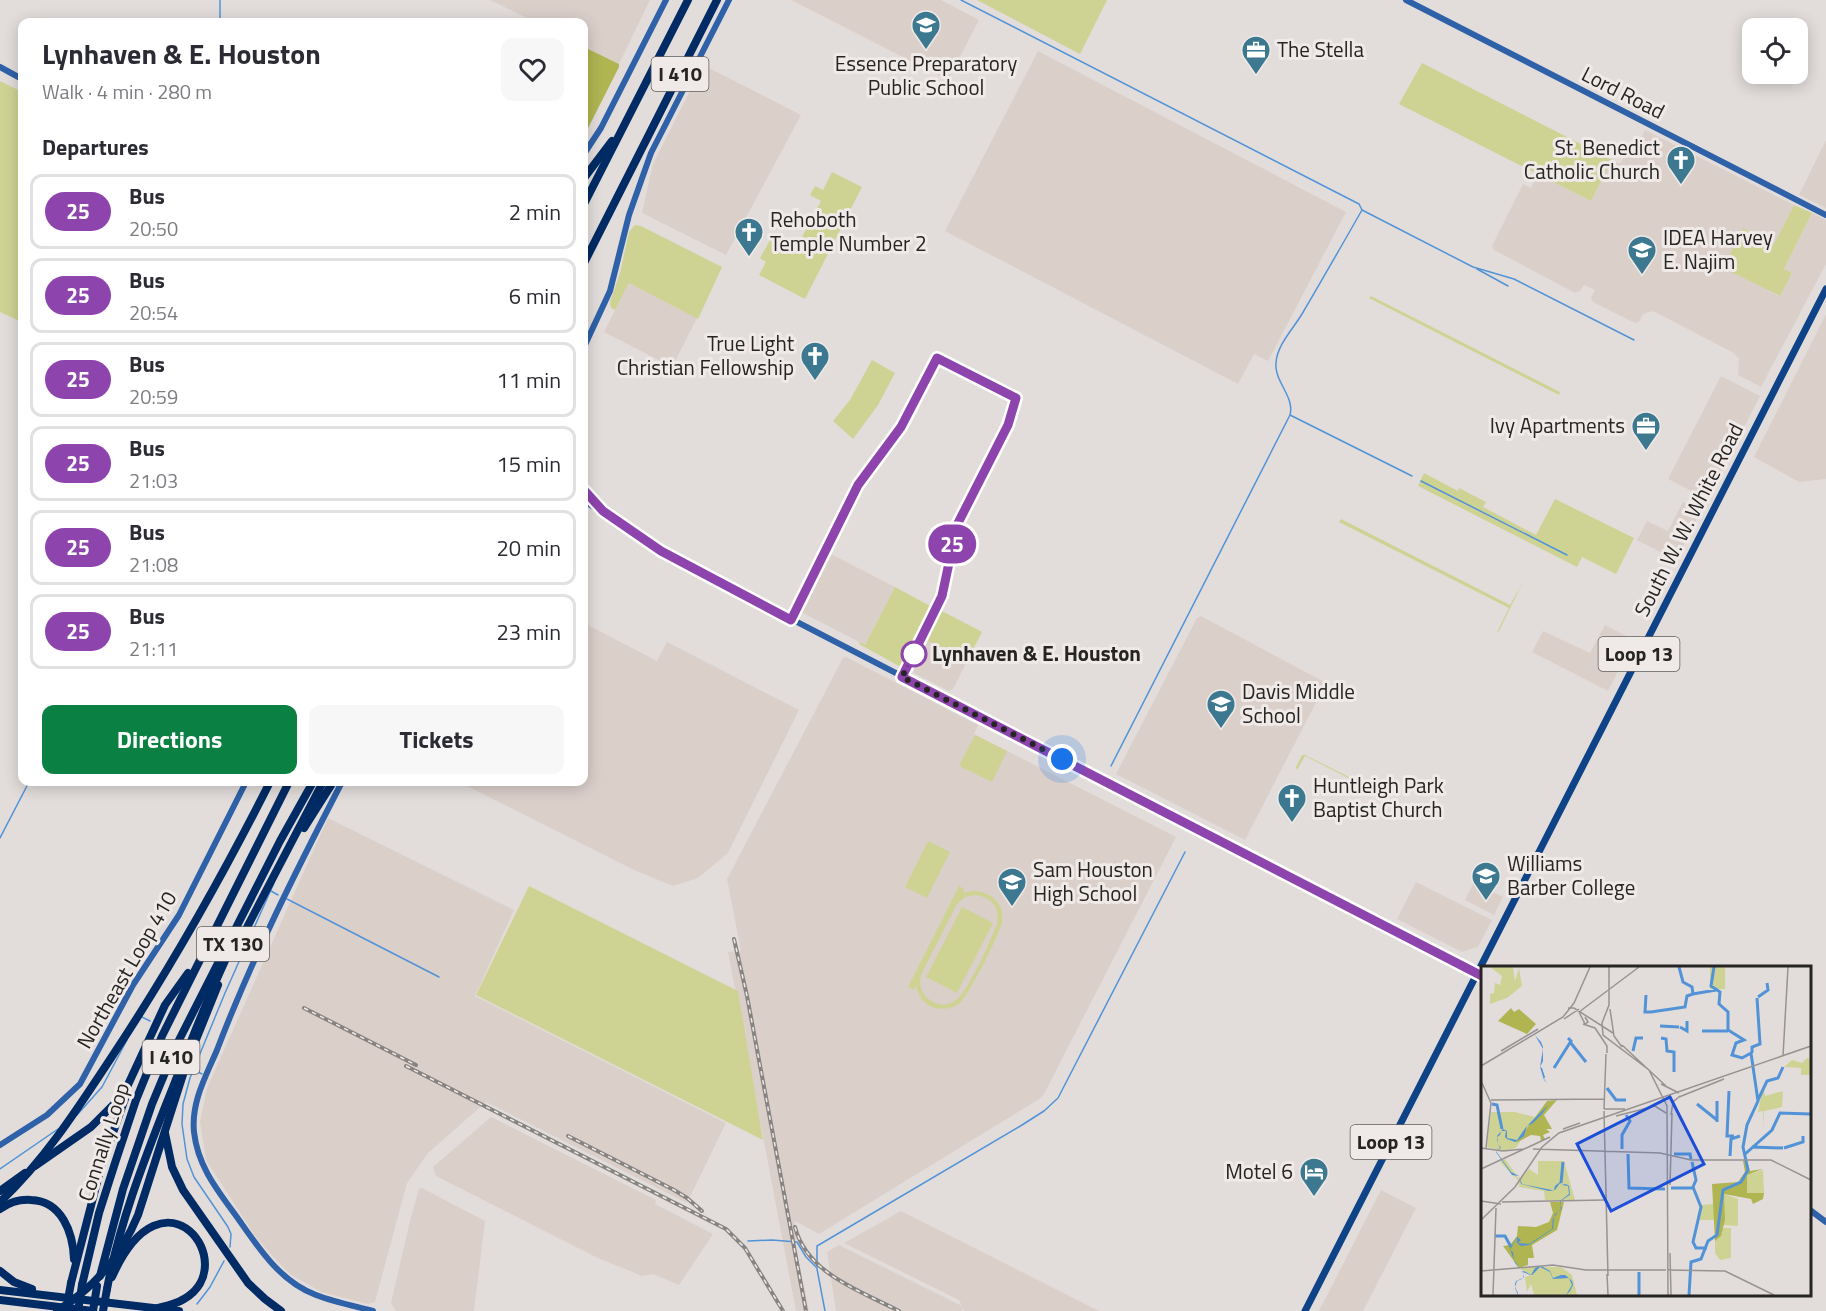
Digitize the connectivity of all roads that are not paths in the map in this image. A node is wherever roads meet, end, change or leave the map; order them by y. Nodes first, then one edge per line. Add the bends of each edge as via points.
1 (666, 0) edge
2 (688, 0) edge
3 (717, 0) edge
4 (729, 0) edge
5 (1406, 0) edge
6 (0, 68) edge
7 (18, 77) edge
8 (624, 126) junction
9 (588, 148) edge
10 (588, 173) edge
11 (588, 196) edge
12 (1826, 215) edge
13 (588, 255) edge
14 (1826, 289) edge
15 (588, 338) edge
16 (588, 494) edge
17 (588, 503) edge
18 (603, 511) junction
19 (244, 786) edge
20 (268, 786) edge
21 (288, 786) edge
22 (312, 786) edge
23 (321, 786) edge
24 (330, 786) edge
25 (340, 786) edge
26 (280, 842) junction
27 (276, 872) junction
28 (203, 952) junction
29 (1484, 966) edge
30 (1480, 974) edge
31 (136, 1067) junction
32 (168, 1102) junction
33 (0, 1145) edge
34 (0, 1191) edge
35 (0, 1202) edge
36 (0, 1209) edge
37 (1811, 1211) edge
38 (1826, 1222) edge
39 (74, 1270) junction
40 (0, 1271) edge
41 (107, 1289) junction
42 (0, 1290) edge
43 (60, 1296) junction
44 (0, 1300) edge
45 (158, 1308) junction
46 (57, 1311) edge
47 (66, 1311) edge
48 (87, 1311) edge
49 (103, 1311) edge
50 (179, 1311) edge
51 (281, 1311) edge
52 (373, 1311) edge
53 (1305, 1311) edge

1 - 9 main road
2 - 8 highway, I 410
3 - 13 highway, I 410
4 - 15 main road via 651,153 629,215 610,291
5 - 12 main road, Lord Road
6 - 7 main road
8 - 10 highway
8 - 11 highway, I 410
14 - 29 main road, South W. W. White Road / Loop 13
16 - 18 main road
17 - 18 main road
18 - 30 main road via 679,561
19 - 33 main road, Northeast Loop 410 via 179,915 133,985 84,1078 48,1115
20 - 35 highway, bridge via 210,898 125,1037 23,1181
21 - 28 highway, Connally Loop / I 410
22 - 26 highway, Connally Loop / I 410
23 - 27 highway
24 - 27 highway
25 - 52 main road via 242,984 202,1085 194,1132 209,1178 263,1254 294,1284 314,1295
26 - 32 highway, TX 130 via 274,863 219,973
26 - 48 highway, Connally Loop / I 410, bridge via 177,1044 152,1104
27 - 46 highway, I 410, bridge via 218,985 130,1235 105,1271
28 - 31 highway, TX 130 via 165,1005
28 - 48 highway, Connally Loop / I 410, bridge via 136,1100 99,1214 82,1285
30 - 53 main road, South W. W. White Road / Loop 13
31 - 34 highway, TX 130 via 126,1089 105,1114
31 - 39 highway via 101,1167
32 - 41 highway, TX 130 via 131,1197
32 - 51 highway via 165,1136 172,1167 183,1190 248,1283
36 - 39 highway via 24,1200 52,1206 63,1218 72,1239
37 - 38 main road
39 - 47 highway, bridge
40 - 43 highway via 25,1287
41 - 45 highway via 118,1264 143,1232 162,1223 181,1225 200,1241 204,1252 201,1281 185,1299
41 - 49 highway, TX 130, bridge
42 - 43 highway
43 - 45 highway
44 - 48 highway
45 - 50 highway

